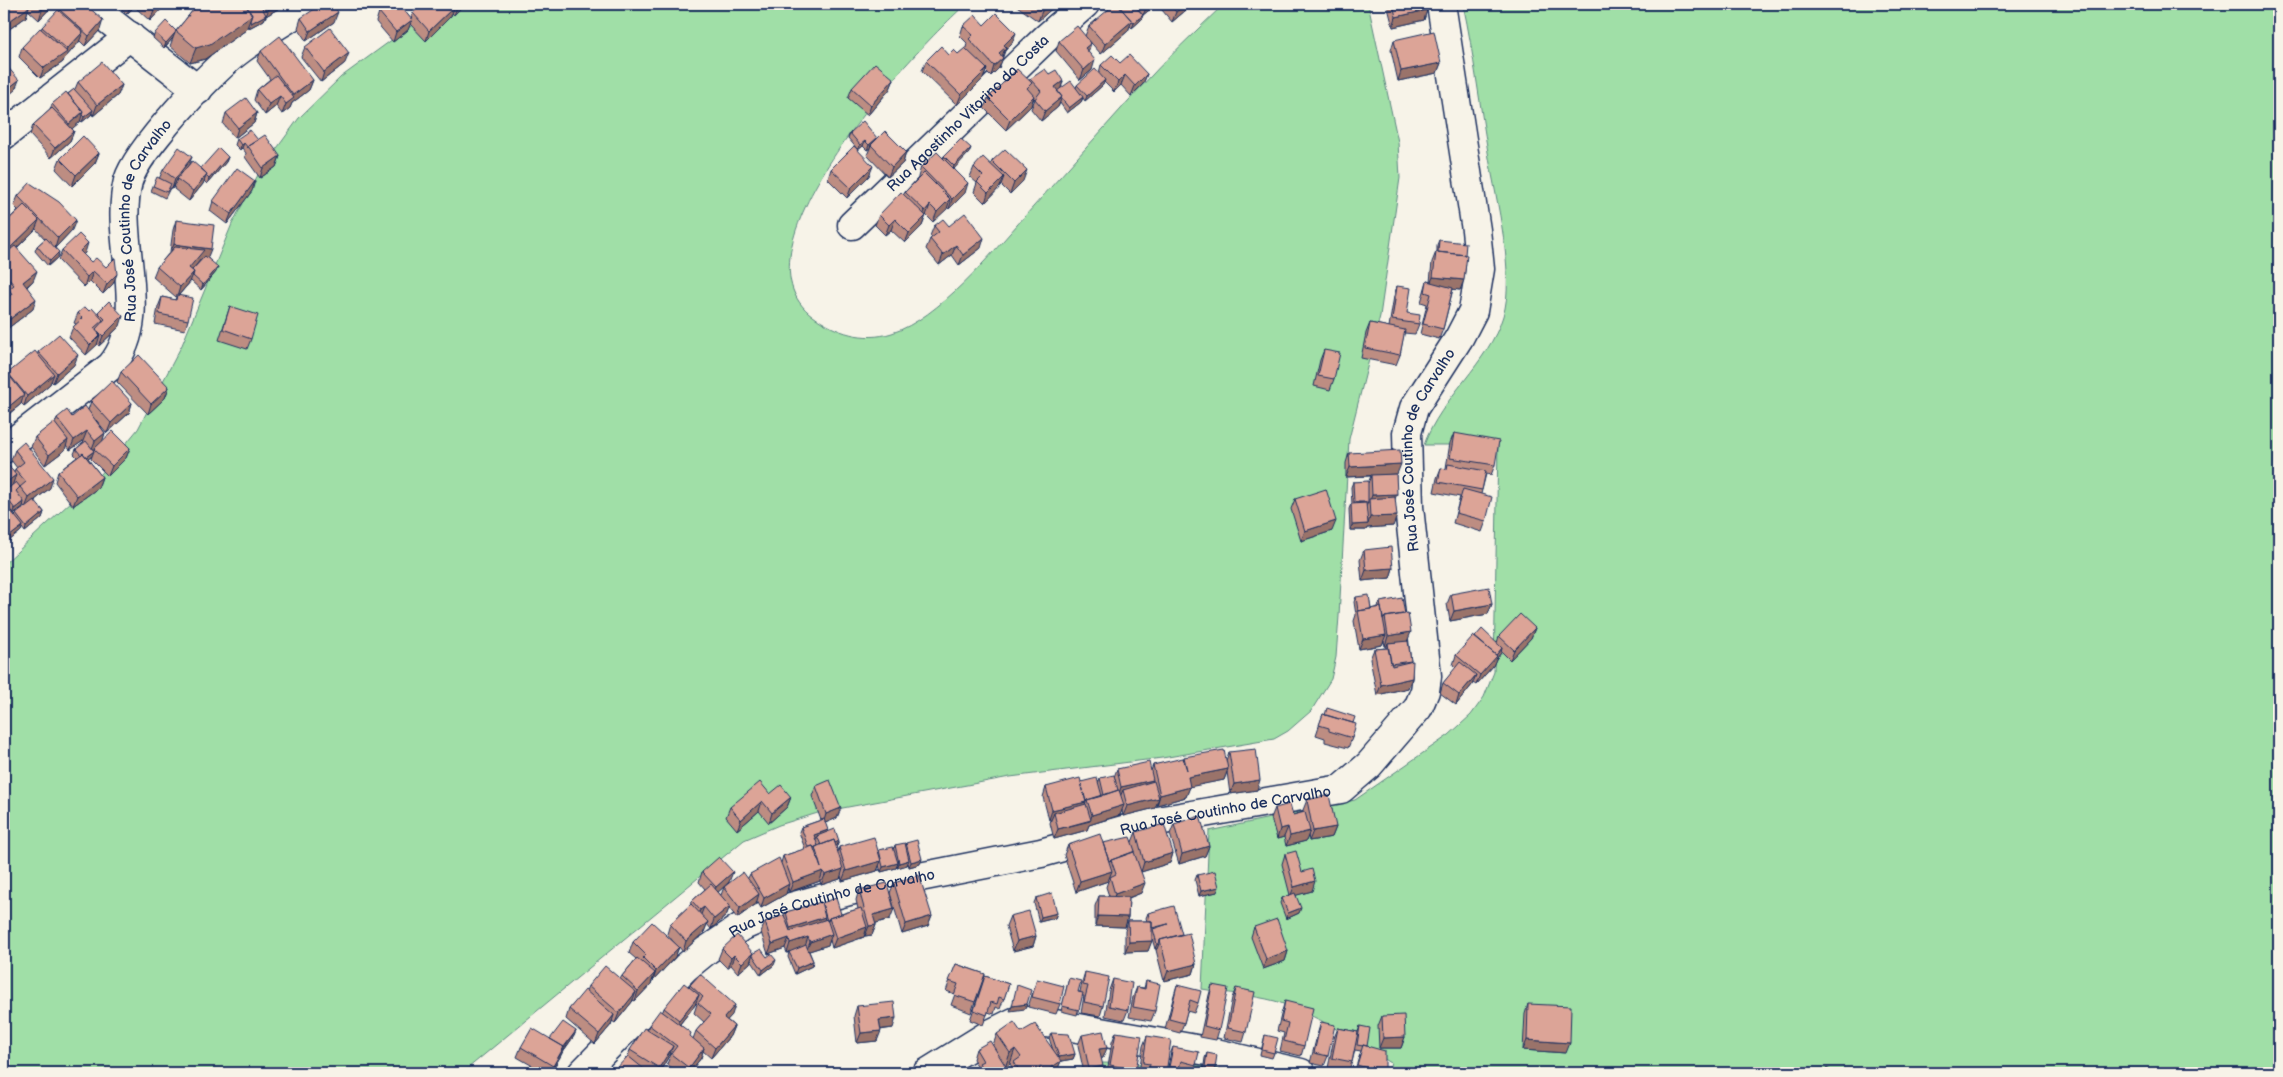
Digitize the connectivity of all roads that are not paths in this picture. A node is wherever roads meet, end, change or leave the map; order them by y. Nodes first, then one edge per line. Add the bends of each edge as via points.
1 (88, 4) edge
2 (311, 4) edge
3 (1086, 4) edge
4 (1442, 4) edge
5 (130, 36) junction
6 (198, 90) junction
7 (4, 135) edge
8 (852, 225) dead end
9 (4, 449) edge
10 (582, 1073) edge
11 (927, 1073) edge
12 (1301, 1073) edge

1 - 5 street
2 - 6 street, Rua José Coutinho de Carvalho via 240,50
3 - 8 street, Rua Agostinho Vitorino da Costa via 1046,38
4 - 10 street, Rua José Coutinho de Carvalho via 1480,268 1473,311 1414,408 1407,433 1409,507 1427,666 1426,691 1411,716 1360,775 1336,790 1152,822 1041,853 849,891 759,918 723,939 686,967
5 - 6 street
5 - 7 street
6 - 9 street, Rua José Coutinho de Carvalho via 138,159 129,179 123,220 130,313 124,348 111,366
11 - 12 street via 997,1030 1014,1022 1029,1021 1207,1051

